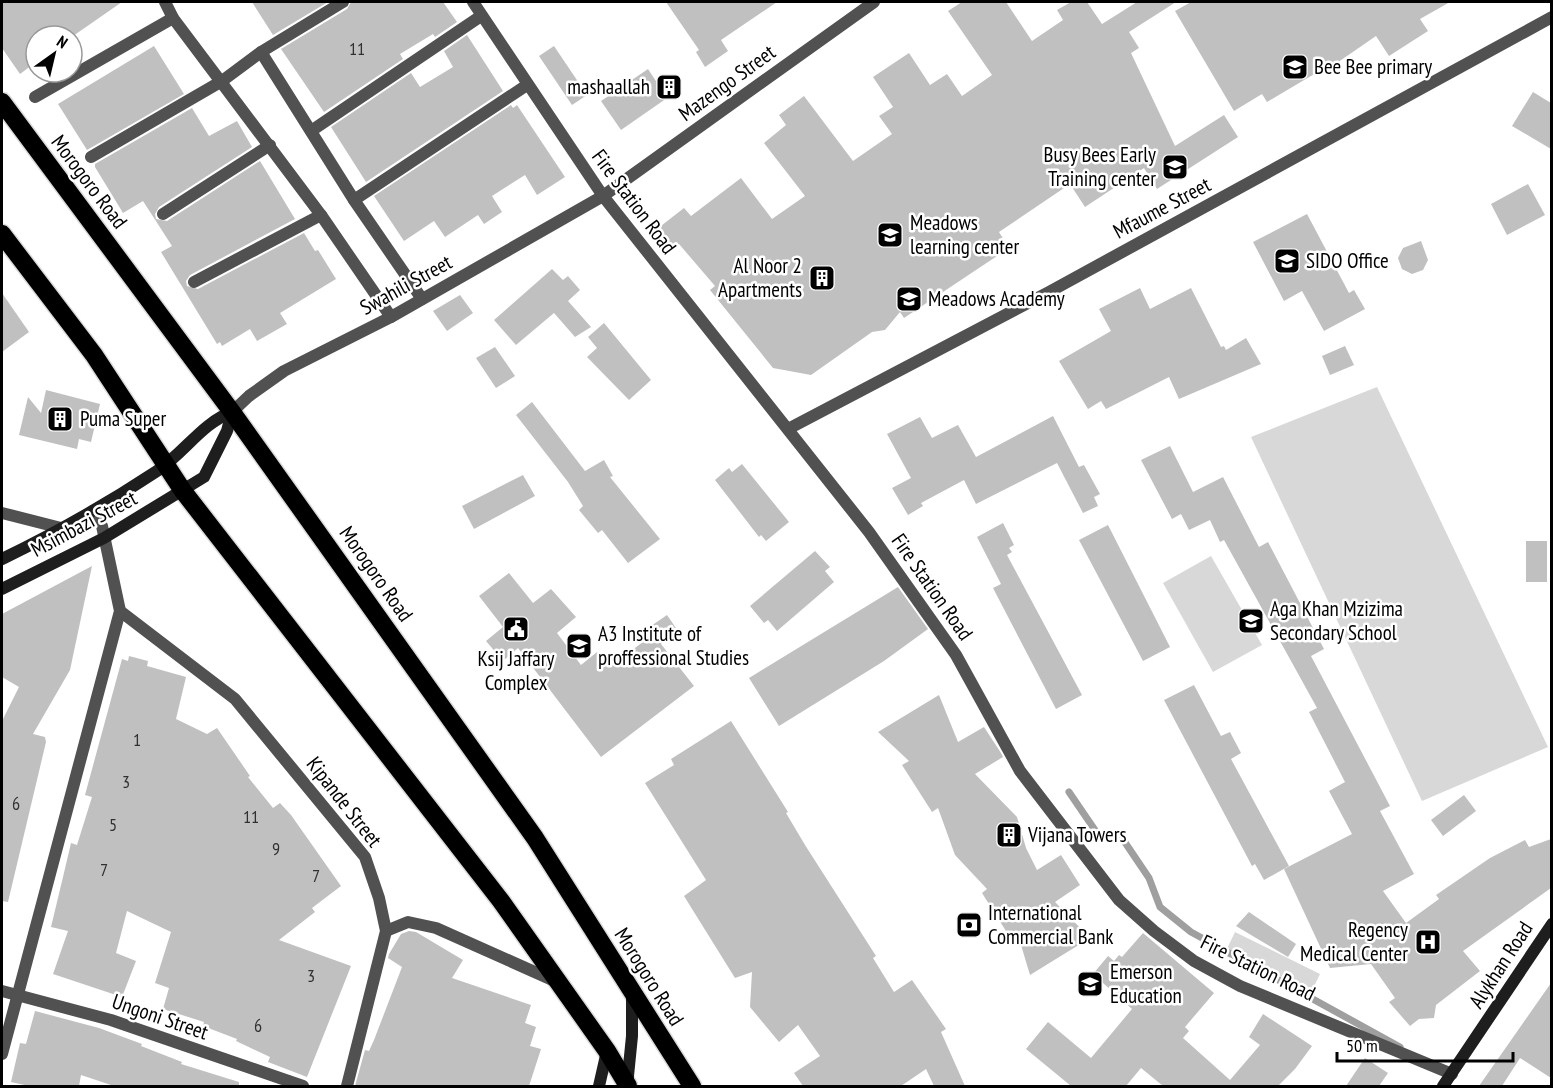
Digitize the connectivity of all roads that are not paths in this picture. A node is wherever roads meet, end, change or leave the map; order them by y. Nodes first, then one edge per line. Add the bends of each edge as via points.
1 (165, 2) edge
2 (343, 2) edge
3 (473, 2) edge
4 (874, 2) edge
5 (481, 16) junction
6 (1551, 17) edge
7 (173, 18) junction
8 (261, 52) junction
9 (222, 81) junction
10 (527, 85) junction
11 (35, 97) dead end
12 (2, 102) edge
13 (311, 130) junction
14 (270, 145) junction
15 (91, 157) dead end
16 (603, 196) junction
17 (354, 200) junction
18 (163, 214) dead end
19 (321, 215) junction
20 (2, 234) edge
21 (194, 282) dead end
22 (422, 299) junction
23 (391, 317) junction
24 (232, 412) junction
25 (788, 429) junction
26 (166, 464) junction
27 (183, 490) junction
28 (93, 511) junction
29 (2, 513) edge
30 (64, 529) junction
31 (104, 538) junction
32 (2, 559) edge
33 (2, 589) edge
34 (120, 611) junction
35 (1551, 924) edge
36 (386, 931) junction
37 (561, 984) junction
38 (2, 991) edge
39 (632, 994) junction
40 (18, 995) junction
41 (607, 1051) junction
42 (2, 1054) edge
43 (1452, 1074) junction
44 (303, 1086) edge
45 (347, 1086) edge
46 (599, 1086) edge
47 (628, 1086) edge
48 (692, 1086) edge
49 (1443, 1086) edge

1 - 7 street
2 - 8 street
3 - 5 street, Fire Station Road
4 - 16 street, Mazengo Street
5 - 10 street, Fire Station Road
5 - 13 street
6 - 25 street, Mfaume Street
7 - 9 street
7 - 11 street
8 - 9 street
8 - 13 street
9 - 14 street
9 - 15 street
10 - 16 street, Fire Station Road
10 - 17 street
12 - 24 highway, Morogoro Road
13 - 17 street
14 - 18 street
14 - 19 street
16 - 22 street, Swahili Street
16 - 25 street, Fire Station Road
17 - 22 street
19 - 21 street
19 - 23 street
20 - 26 highway via 94,355
22 - 23 street, Swahili Street
23 - 24 street, Swahili Street via 284,371
24 - 26 street, Msimbazi Street via 216,418
24 - 27 street, Msimbazi Street via 204,477
24 - 39 highway, Morogoro Road via 535,838
25 - 43 street, Fire Station Road via 905,581 956,655 1020,771 1119,900 1194,961 1240,986
26 - 27 highway
26 - 28 street, Msimbazi Street
27 - 31 street, Msimbazi Street
27 - 37 highway
28 - 30 street, Msimbazi Street
28 - 31 street
29 - 30 street
30 - 32 street, Msimbazi Street
31 - 33 street, Msimbazi Street
31 - 34 street
34 - 36 street, Kipande Street via 235,699 365,856 380,898
34 - 40 street
35 - 43 street, Alykhan Road
36 - 37 street via 408,922 436,928
36 - 45 street, Kipande Street
37 - 41 highway
38 - 40 street, Ungoni Street
39 - 47 street
39 - 48 highway, Morogoro Road
40 - 42 street
40 - 44 street, Ungoni Street via 111,1020
41 - 46 street
41 - 47 highway
43 - 49 street, Alykhan Road

